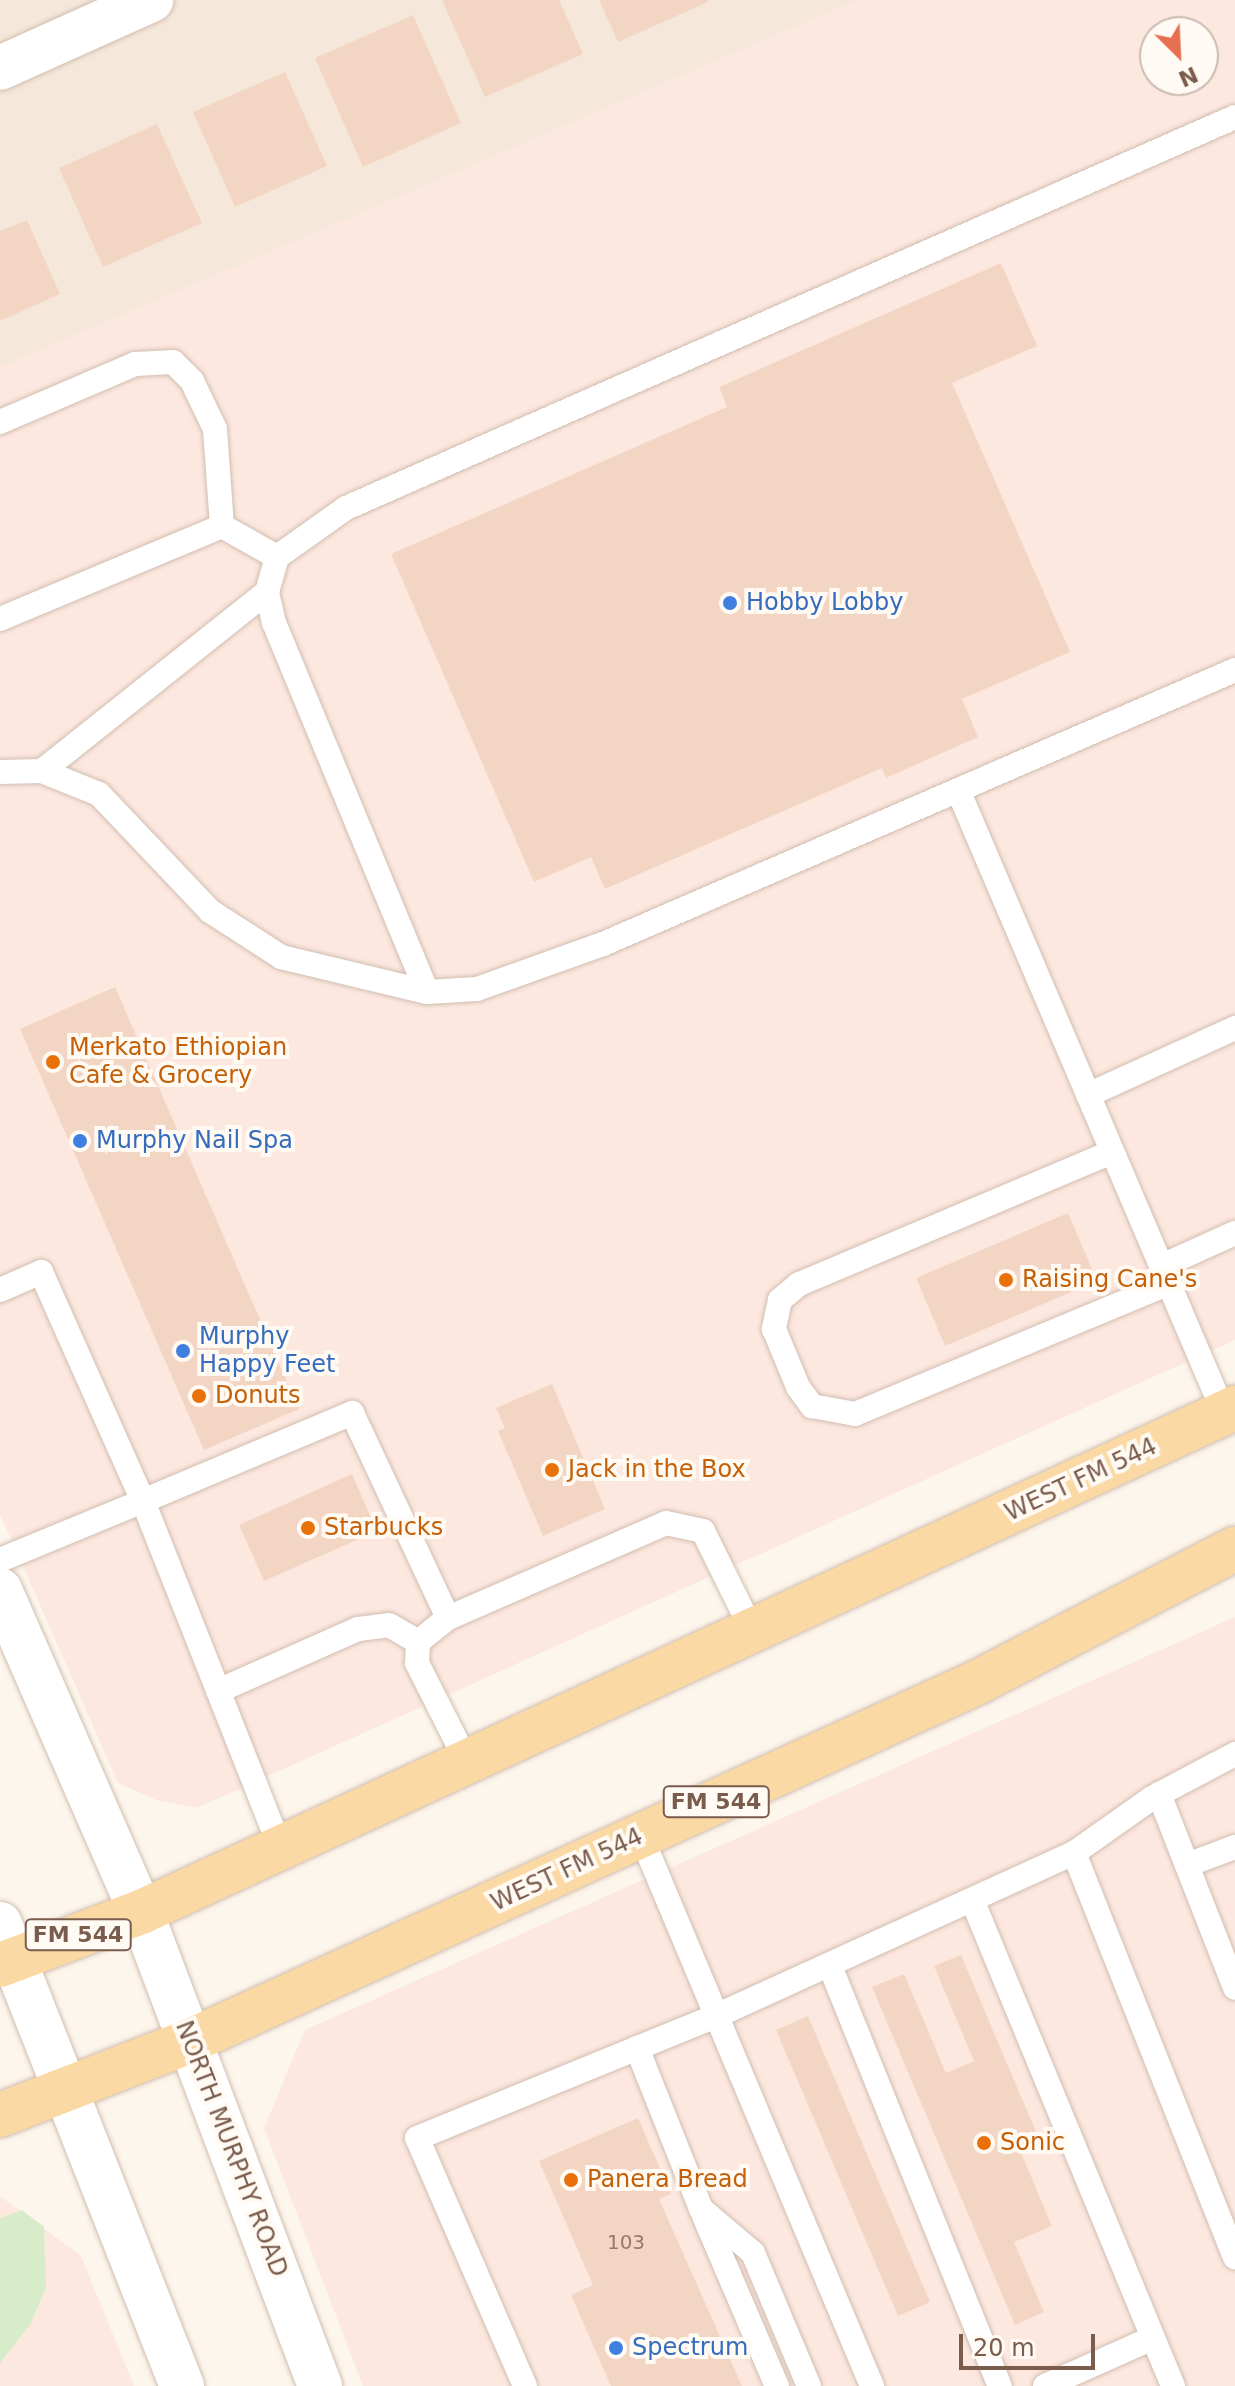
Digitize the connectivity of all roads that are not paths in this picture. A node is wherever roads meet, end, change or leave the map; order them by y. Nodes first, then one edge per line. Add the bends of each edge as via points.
1 (151, 0) edge
2 (0, 68) edge
3 (1235, 117) edge
4 (0, 422) edge
5 (222, 526) junction
6 (277, 557) junction
7 (267, 592) junction
8 (0, 619) edge
9 (1235, 670) edge
10 (42, 771) junction
11 (0, 772) edge
12 (958, 790) junction
13 (427, 992) junction
14 (1235, 1028) edge
15 (1088, 1095) junction
16 (1112, 1152) junction
17 (1235, 1233) edge
18 (1167, 1274) junction
19 (0, 1290) edge
20 (1229, 1410) edge
21 (143, 1501) junction
22 (1235, 1549) edge
23 (0, 1560) edge
24 (0, 1590) edge
25 (448, 1618) junction
26 (753, 1632) junction
27 (418, 1642) junction
28 (218, 1691) junction
29 (1235, 1754) edge
30 (467, 1762) junction
31 (1159, 1794) junction
32 (641, 1836) junction
33 (280, 1847) junction
34 (1235, 1847) edge
35 (1074, 1853) junction
36 (1187, 1865) junction
37 (973, 1902) junction
38 (141, 1912) junction
39 (5, 1949) edge
40 (830, 1966) junction
41 (1235, 1988) edge
42 (716, 2016) junction
43 (190, 2041) junction
44 (637, 2048) junction
45 (64, 2089) junction
46 (0, 2115) edge
47 (701, 2209) junction
48 (1235, 2257) edge
49 (1153, 2338) junction
50 (182, 2386) edge
51 (320, 2386) edge
52 (525, 2386) edge
53 (777, 2386) edge
54 (809, 2386) edge
55 (872, 2386) edge
56 (1000, 2386) edge
57 (1045, 2386) edge
58 (1173, 2386) edge

1 - 2 main road
3 - 6 lane via 346,508
4 - 5 lane via 135,364 173,362 192,381 215,429
5 - 6 lane
5 - 8 lane
6 - 7 lane
7 - 10 lane
7 - 13 lane via 274,623
9 - 12 lane
10 - 11 lane
10 - 13 lane via 99,794 210,911 281,957
12 - 13 lane via 603,944 477,989
12 - 15 lane
14 - 15 lane
15 - 16 lane
16 - 18 lane
16 - 18 lane via 799,1284 780,1300 774,1329 798,1387 812,1406 855,1414
17 - 18 lane
18 - 20 lane
19 - 21 lane via 41,1272
20 - 26 main road, WEST FM 544 / FM 544
21 - 23 lane
21 - 25 lane via 352,1413
21 - 28 lane
22 - 32 main road, WEST FM 544 / FM 544 via 978,1682
24 - 38 main road, NORTH MURPHY ROAD
25 - 26 lane via 666,1523 703,1531
25 - 27 lane
26 - 30 main road, WEST FM 544 / FM 544
27 - 28 lane via 389,1625 358,1629
27 - 30 lane via 417,1663
28 - 33 lane
29 - 31 lane
30 - 33 main road, WEST FM 544 / FM 544
31 - 35 lane
31 - 36 lane
32 - 42 lane
32 - 43 main road, WEST FM 544 / FM 544
33 - 38 main road, WEST FM 544 / FM 544
34 - 36 lane
35 - 37 lane
35 - 48 lane
36 - 41 lane
37 - 40 lane
37 - 49 lane
38 - 39 main road, FM 544
38 - 43 main road, NORTH MURPHY ROAD
39 - 45 main road
40 - 42 lane
40 - 56 lane
42 - 44 lane
42 - 55 lane
43 - 45 main road, WEST FM 544 / FM 544
43 - 51 main road, NORTH MURPHY ROAD
44 - 47 lane
44 - 52 lane via 417,2138
45 - 46 main road, FM 544
45 - 50 main road
47 - 53 lane
47 - 54 lane via 753,2253
49 - 57 lane
49 - 58 lane

